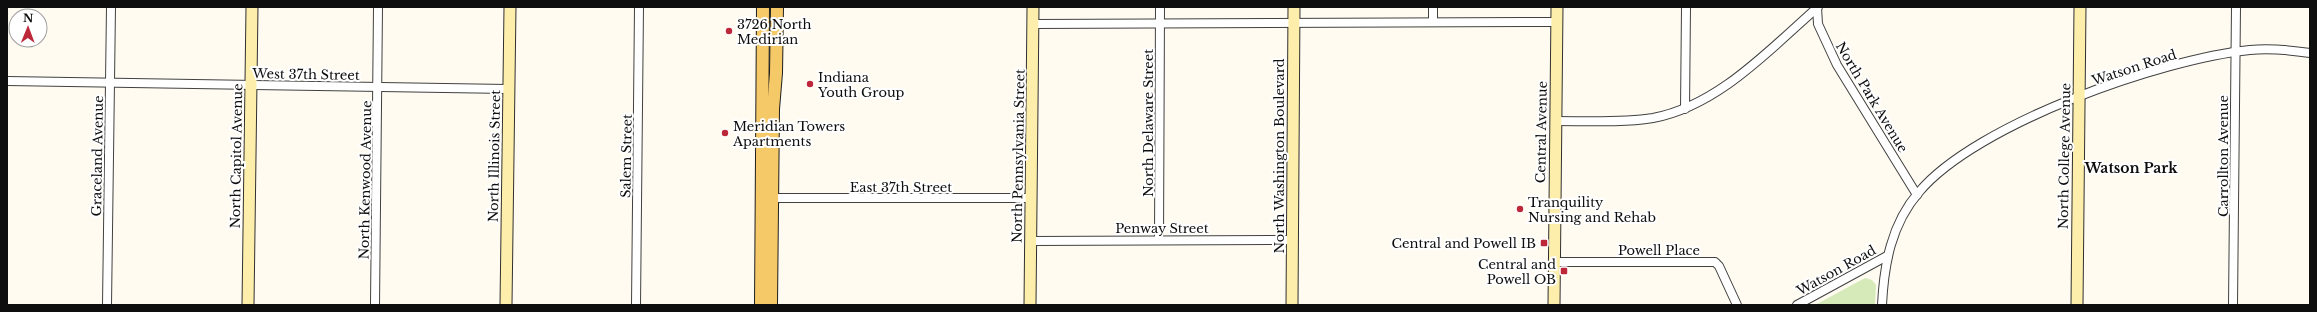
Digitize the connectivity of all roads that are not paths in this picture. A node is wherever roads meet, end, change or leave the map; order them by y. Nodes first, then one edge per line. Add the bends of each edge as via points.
1 (111, 7) edge
2 (252, 7) edge
3 (378, 7) edge
4 (510, 7) edge
5 (639, 7) edge
6 (763, 7) edge
7 (777, 7) edge
8 (1033, 7) edge
9 (1160, 7) edge
10 (1294, 7) edge
11 (1433, 7) edge
12 (1556, 7) edge
13 (1686, 7) edge
14 (2080, 7) edge
15 (2236, 7) edge
16 (1817, 8) edge
17 (1294, 22) junction
18 (1433, 22) junction
19 (1556, 22) junction
20 (1033, 24) junction
21 (1160, 24) junction
22 (2236, 52) junction
23 (2310, 53) edge
24 (7, 81) edge
25 (110, 83) junction
26 (251, 85) junction
27 (378, 87) junction
28 (508, 89) junction
29 (2079, 98) junction
30 (1685, 109) junction
31 (1555, 121) junction
32 (1917, 195) junction
33 (772, 198) junction
34 (1031, 198) junction
35 (1159, 240) junction
36 (1293, 240) junction
37 (1031, 241) junction
38 (1887, 256) junction
39 (1554, 262) junction
40 (107, 305) edge
41 (248, 305) edge
42 (375, 305) edge
43 (506, 305) edge
44 (636, 305) edge
45 (761, 305) edge
46 (771, 305) edge
47 (1030, 305) edge
48 (1292, 305) edge
49 (1554, 305) edge
50 (1737, 305) edge
51 (1797, 305) edge
52 (1882, 305) edge
53 (2077, 305) edge
54 (2233, 305) edge

1 - 25 street, Graceland Avenue
2 - 26 main road, North Capitol Avenue
3 - 27 street, North Kenwood Avenue
4 - 28 main road, North Illinois Street
5 - 44 street, Salem Street
6 - 45 main road
7 - 33 main road via 776,73 772,109
8 - 20 main road, North Pennsylvania Street
9 - 21 street, North Delaware Street
10 - 17 main road, North Washington Boulevard
11 - 18 street
12 - 19 main road, Central Avenue
13 - 30 street
14 - 29 main road, North College Avenue
15 - 22 street, Carrollton Avenue
16 - 30 street via 1726,85
16 - 32 street, North Park Avenue via 1818,24 1837,65
17 - 18 street
17 - 21 street
17 - 36 main road, North Washington Boulevard
18 - 19 street
19 - 31 main road, Central Avenue
20 - 21 street
20 - 34 main road, North Pennsylvania Street
21 - 35 street, North Delaware Street
22 - 23 street, Watson Road via 2265,50
22 - 29 street, Watson Road via 2159,70
22 - 54 street, Carrollton Avenue
24 - 25 street, West 37th Street
25 - 26 street, West 37th Street
25 - 40 street, Graceland Avenue
26 - 27 street, West 37th Street
26 - 41 main road, North Capitol Avenue
27 - 28 street, West 37th Street
27 - 42 street, North Kenwood Avenue
28 - 43 main road, North Illinois Street
29 - 32 street, Watson Road via 2017,124 1975,147 1933,177
29 - 53 main road, North College Avenue
30 - 31 street via 1648,118
31 - 39 main road, Central Avenue
32 - 38 street, Watson Road via 1901,219
33 - 34 street, East 37th Street
33 - 46 main road
34 - 37 main road, North Pennsylvania Street
35 - 36 street, Penway Street
35 - 37 street, Penway Street
36 - 48 main road, North Washington Boulevard
37 - 47 main road, North Pennsylvania Street
38 - 51 street, Watson Road
38 - 52 street, Watson Road
39 - 49 main road, Central Avenue
39 - 50 street, Powell Place via 1715,262

